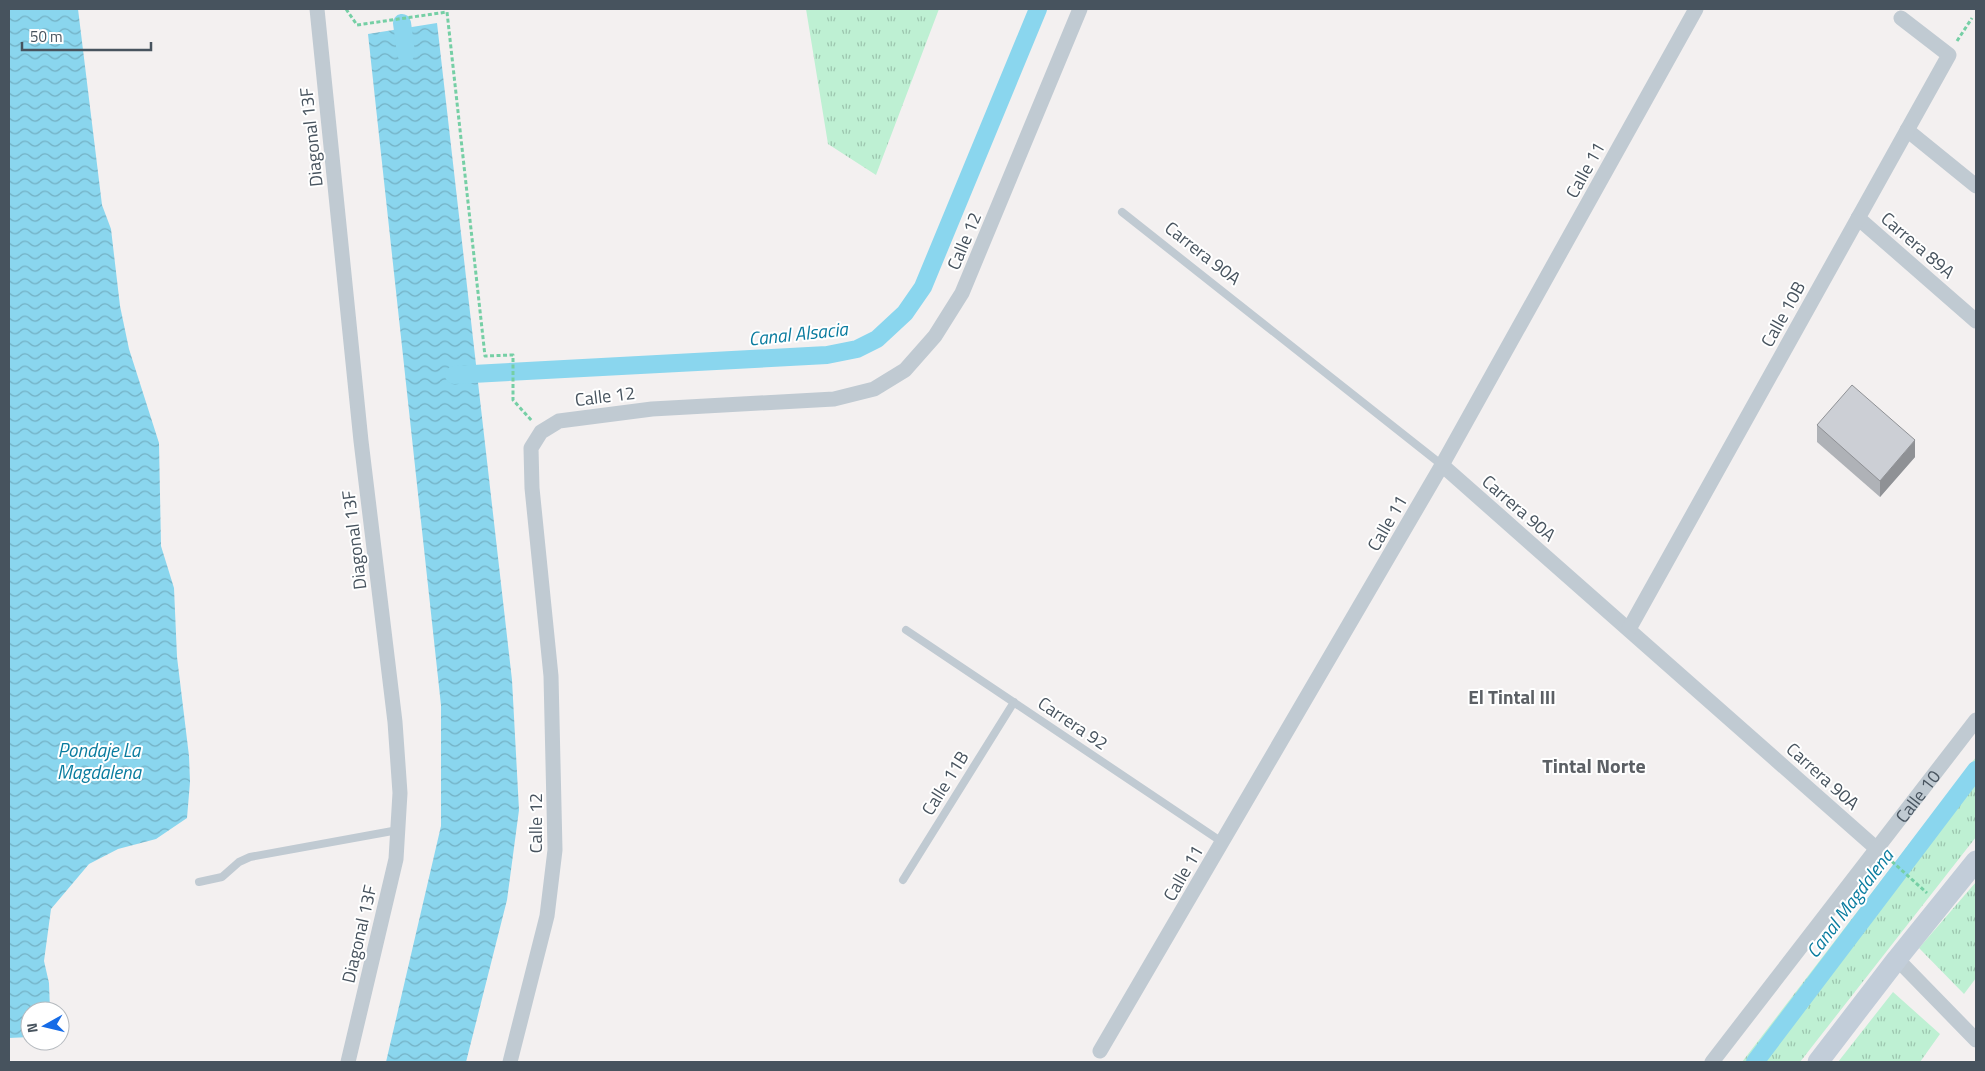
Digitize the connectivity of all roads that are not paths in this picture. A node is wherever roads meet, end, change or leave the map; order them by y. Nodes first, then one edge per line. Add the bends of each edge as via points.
1 (317, 9) edge
2 (1080, 9) edge
3 (1696, 9) edge
4 (1901, 18) dead end
5 (1907, 130) junction
6 (1976, 186) edge
7 (1122, 212) dead end
8 (1858, 218) junction
9 (1976, 321) edge
10 (1442, 465) junction
11 (1629, 629) junction
12 (906, 630) dead end
13 (1014, 702) junction
14 (1976, 720) edge
15 (398, 830) junction
16 (1222, 842) junction
17 (1877, 848) junction
18 (1976, 861) edge
19 (903, 880) dead end
20 (199, 882) dead end
21 (1897, 959) junction
22 (1976, 1040) edge
23 (1100, 1051) dead end
24 (348, 1062) edge
25 (510, 1062) edge
26 (1712, 1062) edge
27 (1818, 1062) edge

1 - 15 street, Diagonal 13F via 361,441 395,722 400,793
2 - 25 street, Calle 12 via 962,293 935,336 905,370 874,389 834,399 652,409 559,421 541,432 531,448 551,676 555,850 547,916
3 - 10 street, Calle 11
4 - 5 street, Calle 10B via 1949,55
5 - 6 street
5 - 8 street, Calle 10B
7 - 10 lane, Carrera 90A
8 - 9 street, Carrera 89A
8 - 11 street, Calle 10B
10 - 11 street, Carrera 90A
10 - 16 street, Calle 11
11 - 17 street, Carrera 90A
12 - 13 lane, Carrera 92
13 - 16 lane, Carrera 92
13 - 19 lane, Calle 11B
14 - 17 street, Calle 10
15 - 20 lane via 250,858 239,862 222,877
15 - 24 street, Diagonal 13F via 396,860
16 - 23 street, Calle 11
17 - 26 street, Calle 10
18 - 21 street
21 - 22 street
21 - 27 street

